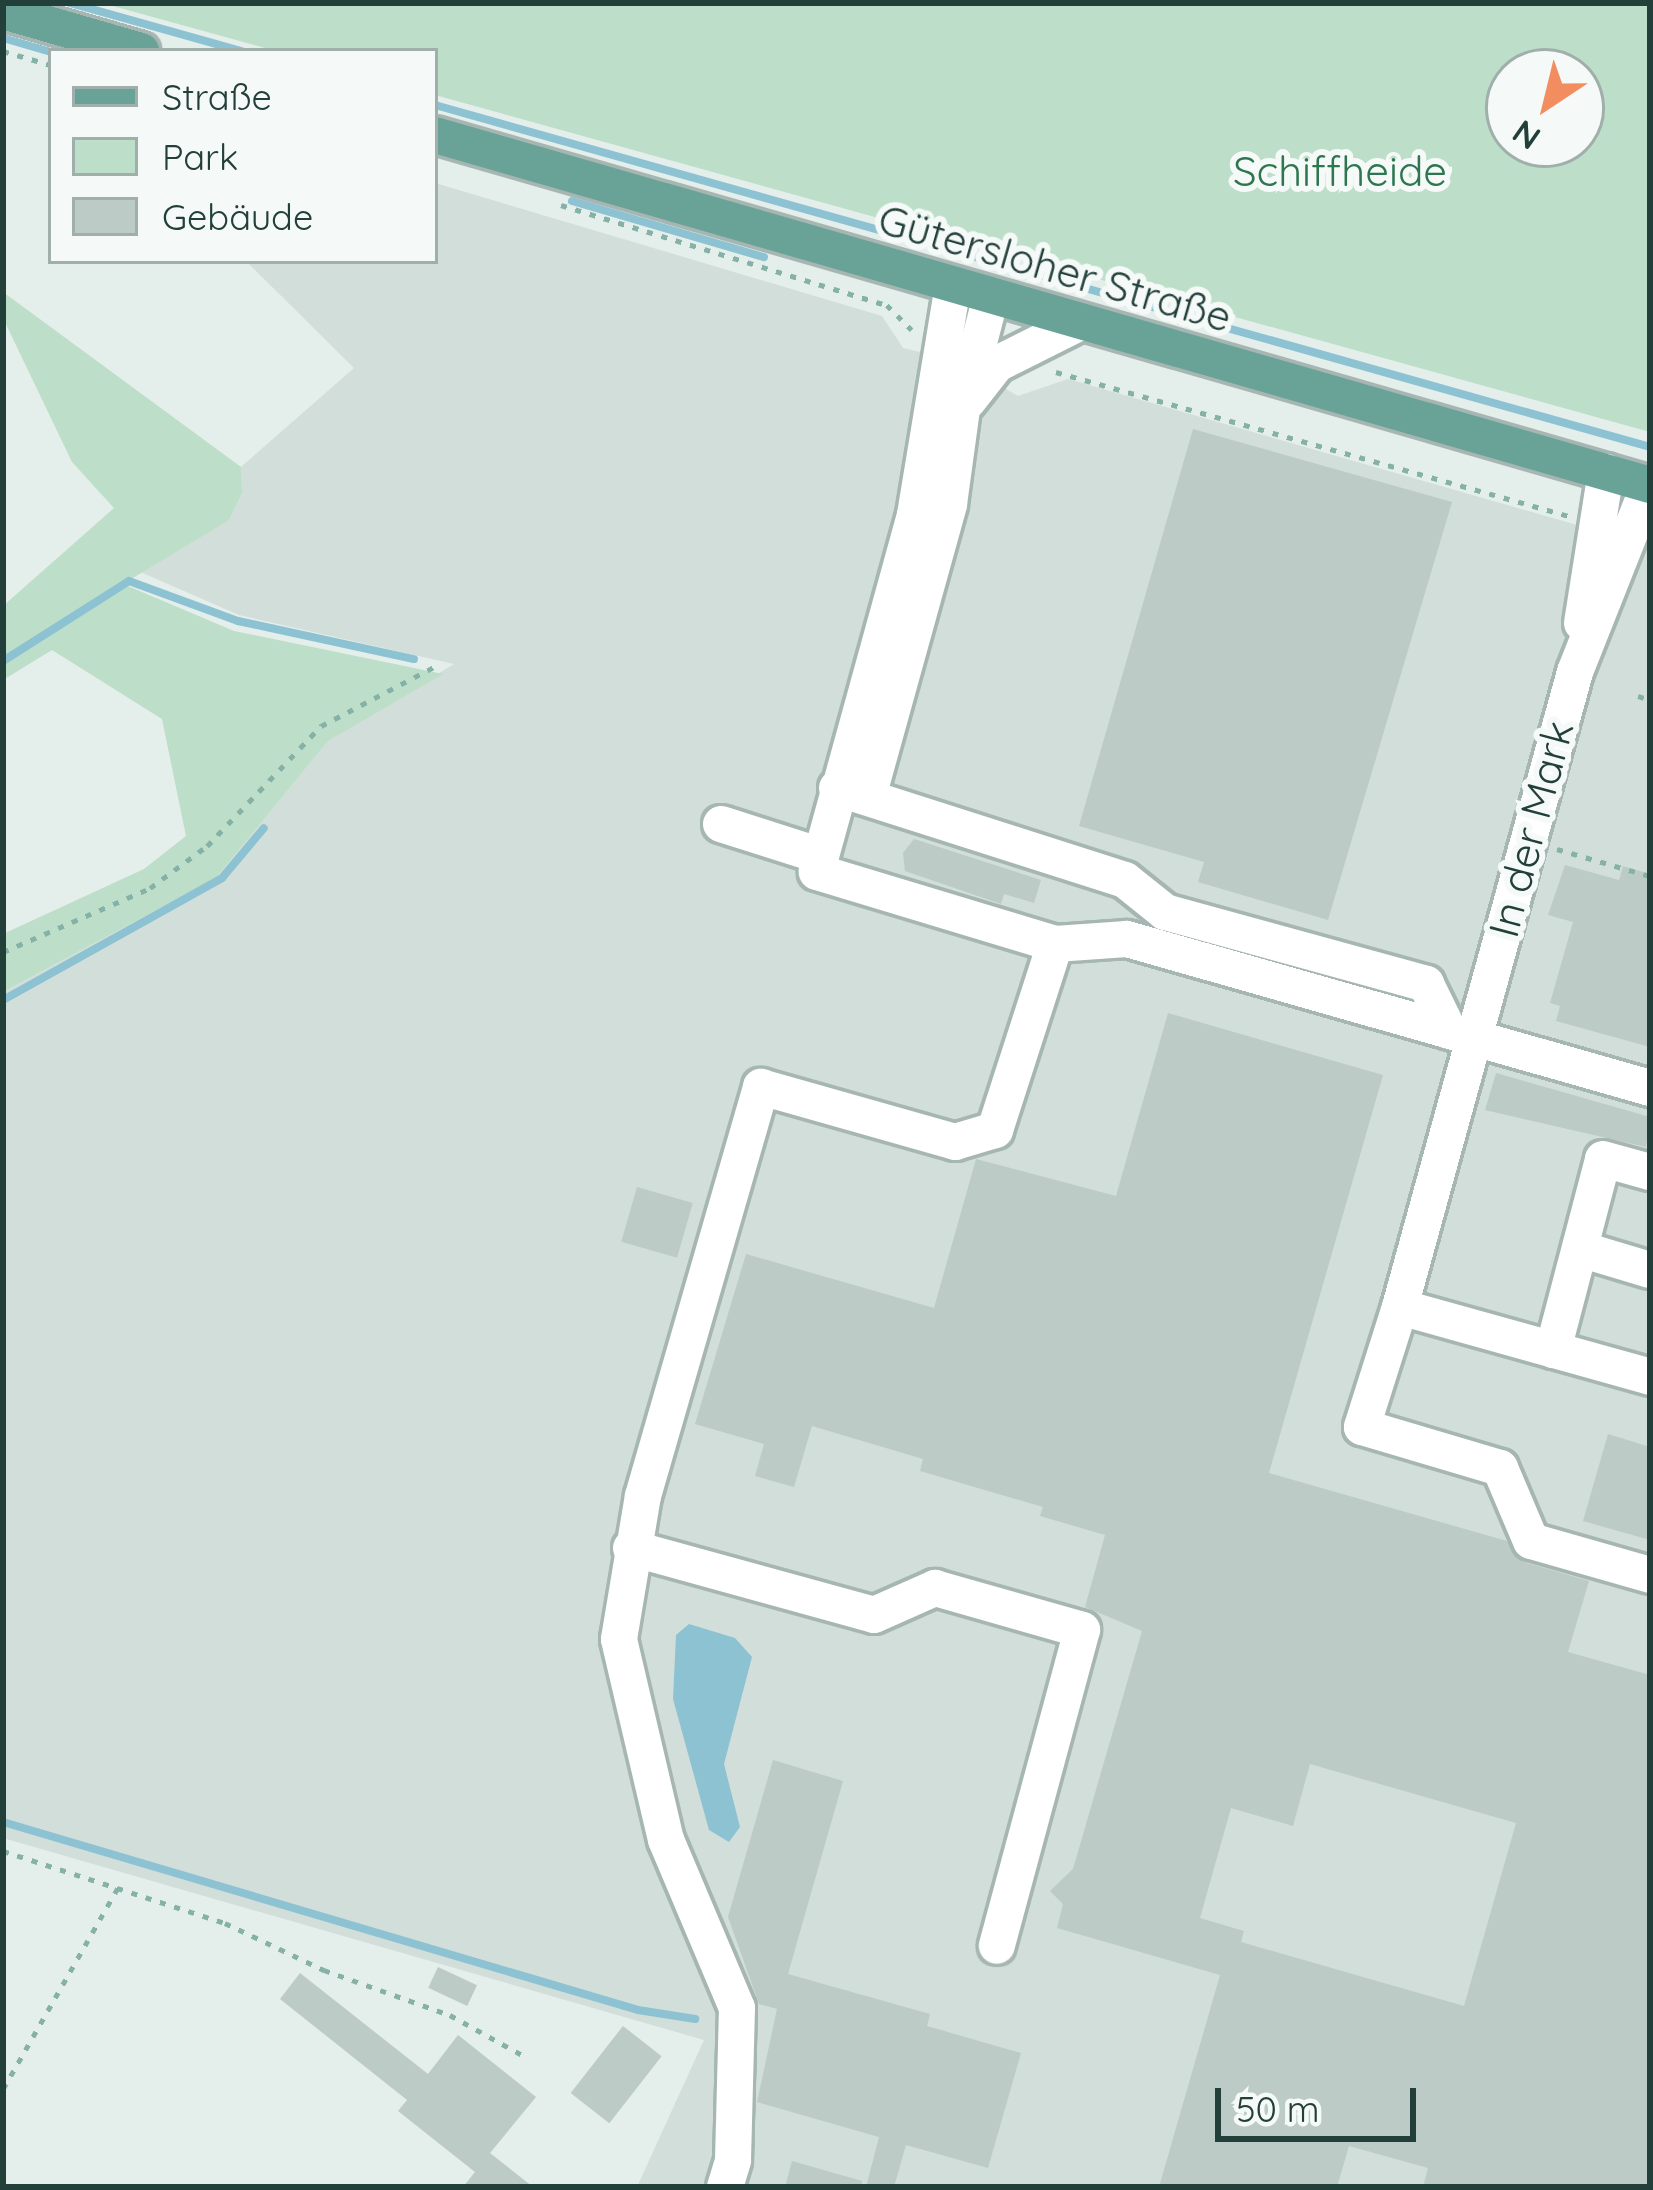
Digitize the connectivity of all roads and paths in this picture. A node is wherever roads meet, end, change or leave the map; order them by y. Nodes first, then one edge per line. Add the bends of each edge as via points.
1 (3, 11) edge
2 (131, 48) edge
3 (3, 51) edge
4 (48, 64) edge
5 (438, 136) edge
6 (556, 202) dead end
7 (953, 285) junction
8 (991, 296) junction
9 (1079, 323) junction
10 (916, 339) dead end
11 (1044, 373) dead end
12 (962, 409) junction
13 (1606, 472) junction
14 (1650, 485) edge
15 (1562, 514) dead end
16 (434, 668) dead end
17 (1575, 672) junction
18 (1638, 696) dead end
19 (1650, 700) edge
20 (853, 792) junction
21 (721, 824) dead end
22 (1558, 829) dead end
23 (819, 864) junction
24 (1650, 876) edge
25 (1055, 944) junction
26 (3, 952) edge
27 (1463, 1035) junction
28 (1650, 1088) edge
29 (1650, 1172) edge
30 (1580, 1249) junction
31 (1650, 1270) edge
32 (1400, 1307) junction
33 (1553, 1350) junction
34 (1650, 1377) edge
35 (631, 1549) junction
36 (1650, 1576) edge
37 (3, 1851) edge
38 (119, 1886) junction
39 (997, 1946) dead end
40 (524, 2056) dead end
41 (3, 2089) edge
42 (725, 2187) edge

1 - 2 main road
3 - 4 path
5 - 7 main road, Gütersloher Straße
6 - 10 path via 570,213 887,305
7 - 8 main road, Gütersloher Straße
7 - 20 street via 915,515
8 - 9 main road, Gütersloher Straße
8 - 12 street
9 - 12 street via 997,364
9 - 13 main road, Gütersloher Straße
11 - 15 path via 1071,370
12 - 20 street via 950,504
13 - 14 main road, Gütersloher Straße
13 - 17 street, In der Mark
14 - 17 street, In der Mark
16 - 26 path via 321,726 207,846 151,887
17 - 27 street, In der Mark via 1488,986
18 - 19 path
20 - 23 street
20 - 27 street via 1125,880 1165,912 1426,984
21 - 23 street
22 - 24 path via 1552,848
23 - 25 street
25 - 27 street via 1127,939
25 - 35 street via 995,1130 956,1142 761,1087
27 - 28 street
27 - 32 street, In der Mark
29 - 30 street via 1603,1159
30 - 31 street
30 - 33 street
32 - 33 street
32 - 36 street, In der Mark via 1362,1426 1500,1468 1531,1541
33 - 34 street
35 - 39 street via 874,1615 935,1588 1082,1630
35 - 42 street via 619,1639 666,1840 737,2008
37 - 38 path
38 - 40 path via 450,2014
38 - 41 path

